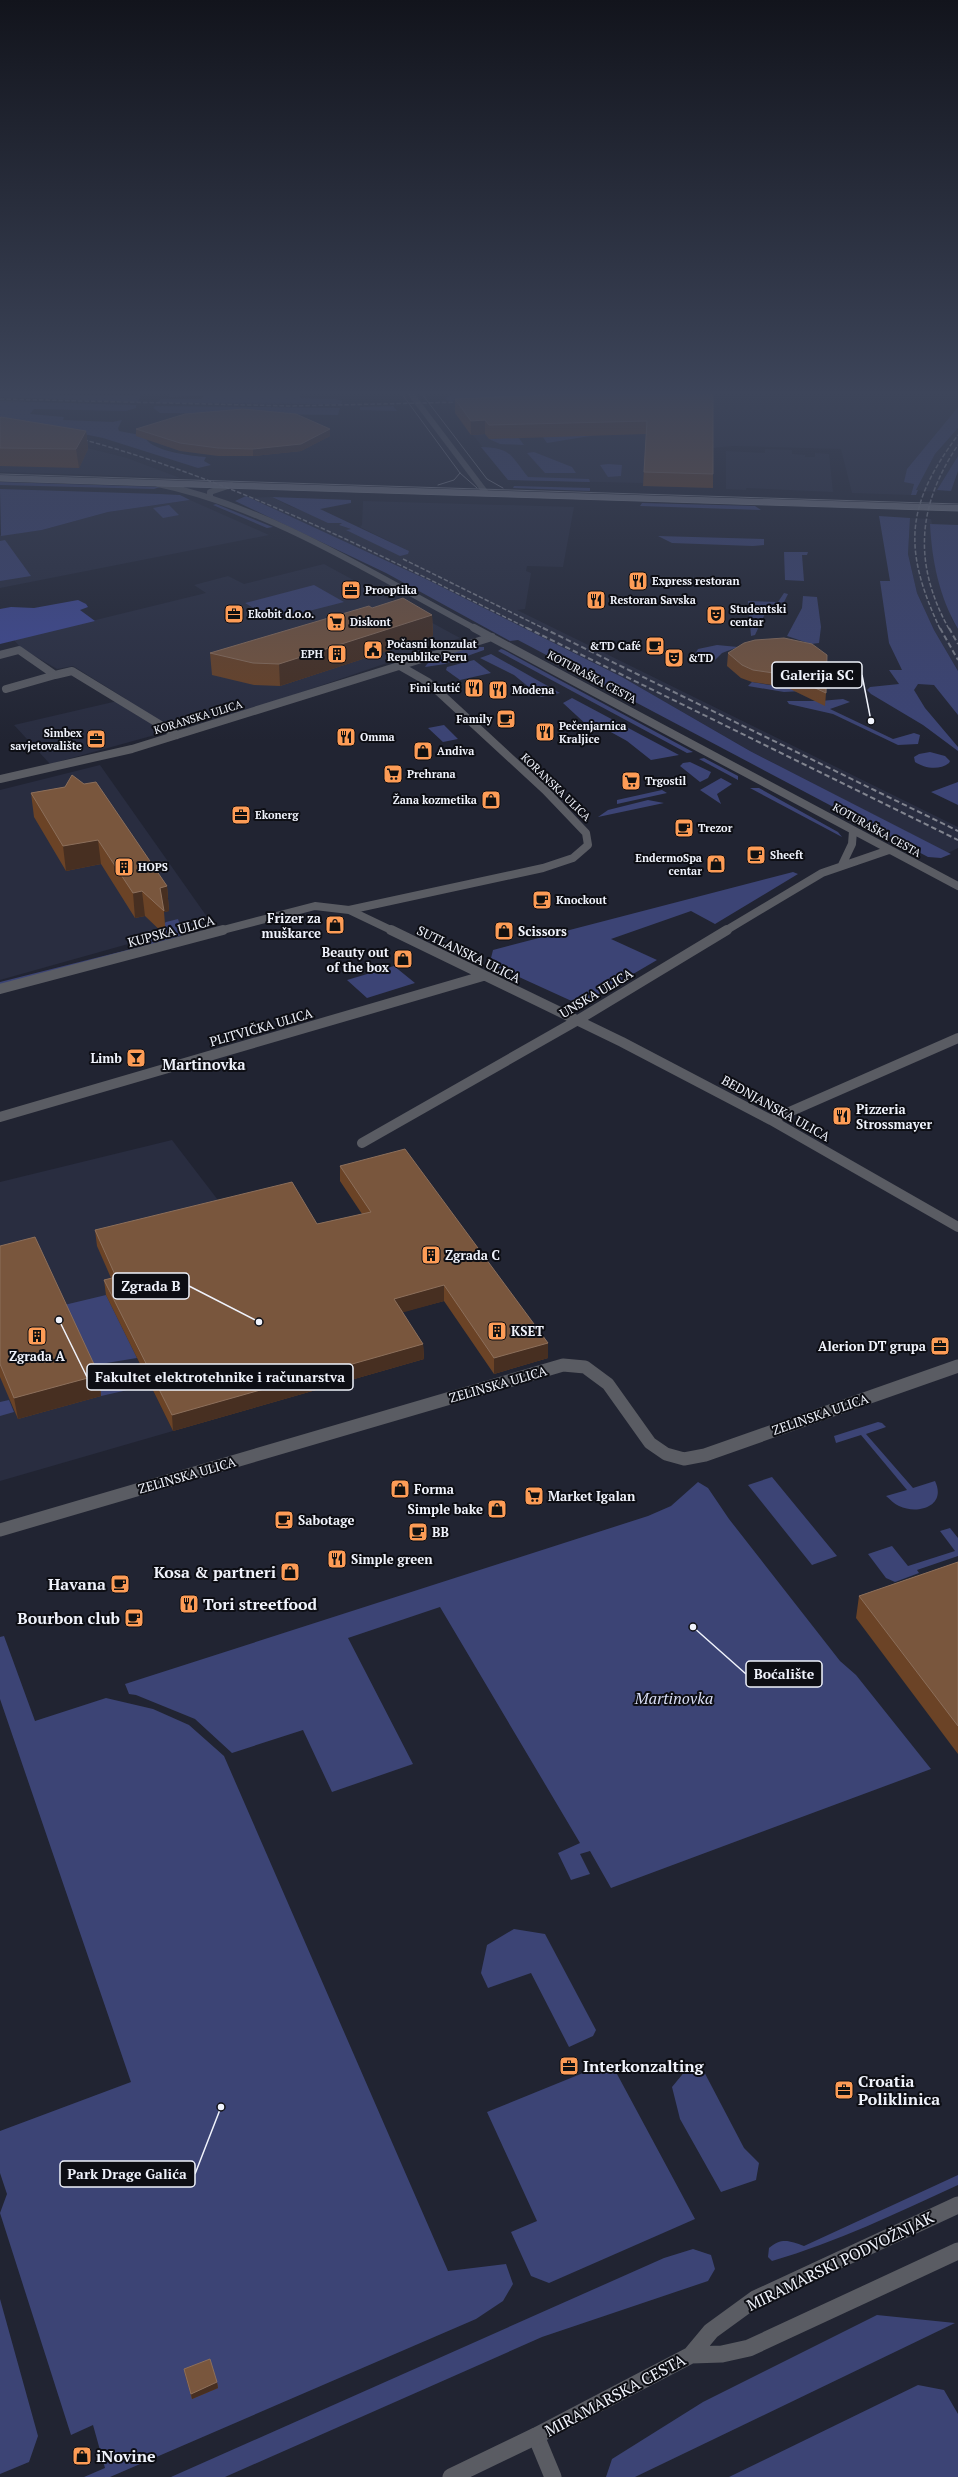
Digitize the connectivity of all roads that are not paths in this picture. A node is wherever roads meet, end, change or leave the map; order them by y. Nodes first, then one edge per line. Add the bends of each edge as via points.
1 (239, 510) edge
2 (492, 637) junction
3 (0, 655) edge
4 (400, 666) junction
5 (55, 675) junction
6 (6, 689) dead end
7 (177, 736) junction
8 (0, 779) edge
9 (853, 831) junction
10 (889, 850) junction
11 (842, 865) junction
12 (958, 886) edge
13 (349, 910) junction
14 (483, 976) junction
15 (0, 989) edge
16 (578, 1020) junction
17 (958, 1038) edge
18 (0, 1117) edge
19 (770, 1120) junction
20 (362, 1143) dead end
21 (958, 1227) edge
22 (958, 1366) edge
23 (0, 1530) edge
24 (958, 2205) edge
25 (958, 2251) edge
26 (691, 2355) junction
27 (536, 2436) junction
28 (451, 2477) edge
29 (553, 2477) edge

1 - 2 street, KOTURAŠKA CESTA via 313,542
2 - 4 street, KORANSKA ULICA
2 - 9 street, KOTURAŠKA CESTA
3 - 5 street via 19,650
4 - 7 street, KORANSKA ULICA
4 - 13 street, KORANSKA ULICA via 428,682 545,790 586,833 588,845 582,853 570,860 544,868
5 - 6 street
5 - 7 street via 72,671
7 - 8 street, KORANSKA ULICA via 132,749
9 - 10 street, KOTURAŠKA CESTA
9 - 11 street via 852,844
10 - 11 street, UNSKA ULICA
10 - 12 street, KOTURAŠKA CESTA
11 - 16 street, UNSKA ULICA via 816,877
13 - 14 street, SUTLANSKA ULICA
13 - 15 street, KUPSKA ULICA via 315,906
14 - 16 street, SUTLANSKA ULICA
14 - 18 street, PLITVIČKA ULICA
16 - 19 street, BEDNJANSKA ULICA
16 - 20 street, UNSKA ULICA
17 - 19 street
19 - 21 street, BEDNJANSKA ULICA
22 - 23 street, ZELINSKA ULICA via 705,1455 684,1459 666,1454 650,1443 608,1384 585,1367 563,1365
24 - 26 street, MIRAMARSKI PODVOŽNJAK via 755,2299 711,2331
25 - 26 street, MIRAMARSKA CESTA via 750,2348 722,2354
26 - 27 street, MIRAMARSKA CESTA
27 - 28 street, MIRAMARSKA CESTA
27 - 29 street

